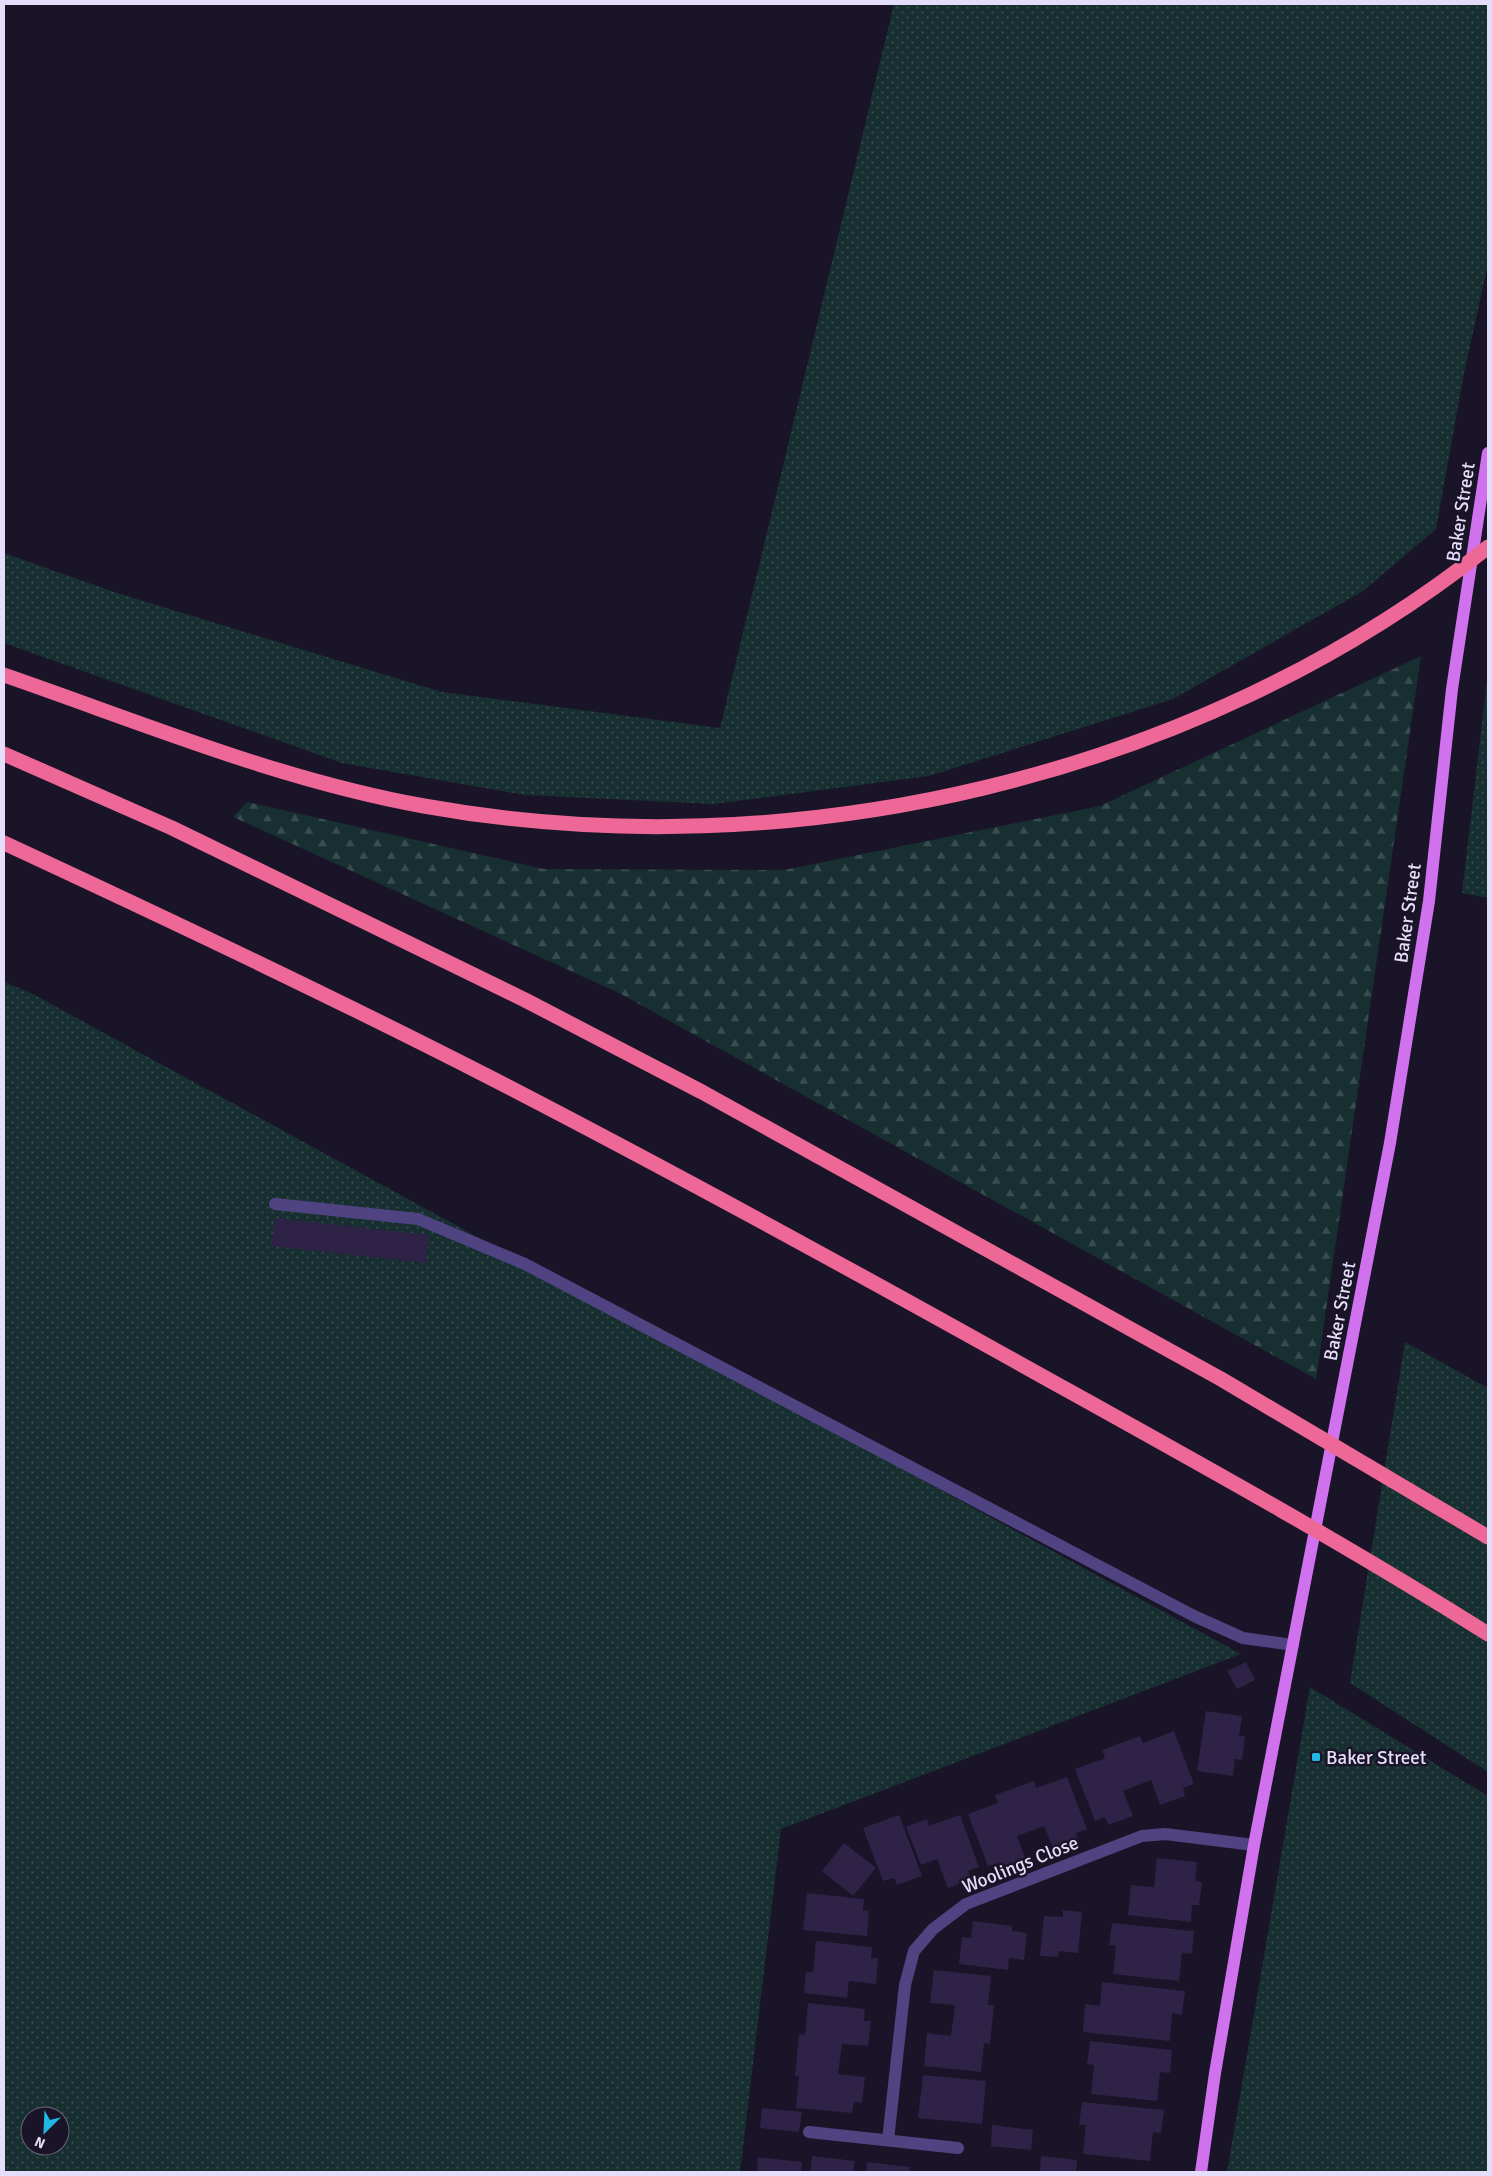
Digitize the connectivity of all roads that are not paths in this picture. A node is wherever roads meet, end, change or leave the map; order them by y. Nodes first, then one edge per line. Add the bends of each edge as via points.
1 (1488, 454) edge
2 (1488, 547) edge
3 (4, 675) edge
4 (4, 754) edge
5 (4, 843) edge
6 (275, 1204) dead end
7 (1488, 1537) edge
8 (1488, 1634) edge
9 (1292, 1645) junction
10 (1254, 1845) junction
11 (808, 2132) dead end
12 (888, 2140) junction
13 (958, 2148) dead end
14 (1201, 2172) edge

1 - 9 main road, Baker Street via 1452,689 1429,901 1390,1143
2 - 3 highway via 1394,615 1332,652 1174,728 1095,757 920,801 827,816 746,824 580,824 504,818 424,806 346,790 276,770
4 - 7 highway via 172,828 525,1000 702,1092 1221,1378
5 - 8 highway via 496,1081 662,1167 1205,1466
6 - 9 street via 418,1219 525,1264 1194,1616 1244,1638
9 - 10 main road, Baker Street
10 - 12 street, Woolings Close via 1165,1834 1142,1836 966,1904 934,1929 914,1952 905,1985
10 - 14 main road, Baker Street
11 - 12 street
12 - 13 street

